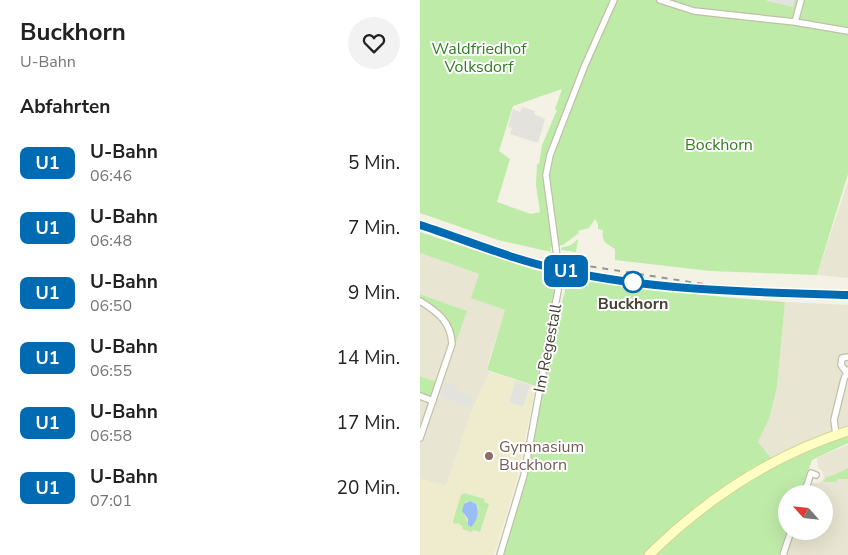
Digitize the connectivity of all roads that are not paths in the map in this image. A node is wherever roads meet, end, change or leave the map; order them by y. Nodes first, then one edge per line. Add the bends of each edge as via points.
1 (614, 0) edge
2 (660, 0) edge
3 (801, 0) edge
4 (795, 22) junction
5 (848, 31) edge
6 (420, 301) edge
7 (848, 357) edge
8 (847, 371) edge
9 (420, 396) edge
10 (433, 401) junction
11 (848, 431) edge
12 (836, 434) junction
13 (420, 438) edge
14 (816, 475) dead end
15 (807, 485) edge
16 (788, 540) edge
17 (500, 555) edge
18 (649, 555) edge
19 (783, 555) edge

1 - 17 street, Im Regestall, bridge via 550,154 546,176 559,285 524,475
2 - 4 street via 694,12
3 - 4 street
4 - 5 street
6 - 10 street via 440,316 451,331 452,344
7 - 8 street via 842,358 841,365
8 - 12 street via 834,420
9 - 10 street
10 - 13 street
11 - 12 main road
12 - 18 main road via 793,452 741,480 689,518
14 - 15 street via 810,473
16 - 19 street

